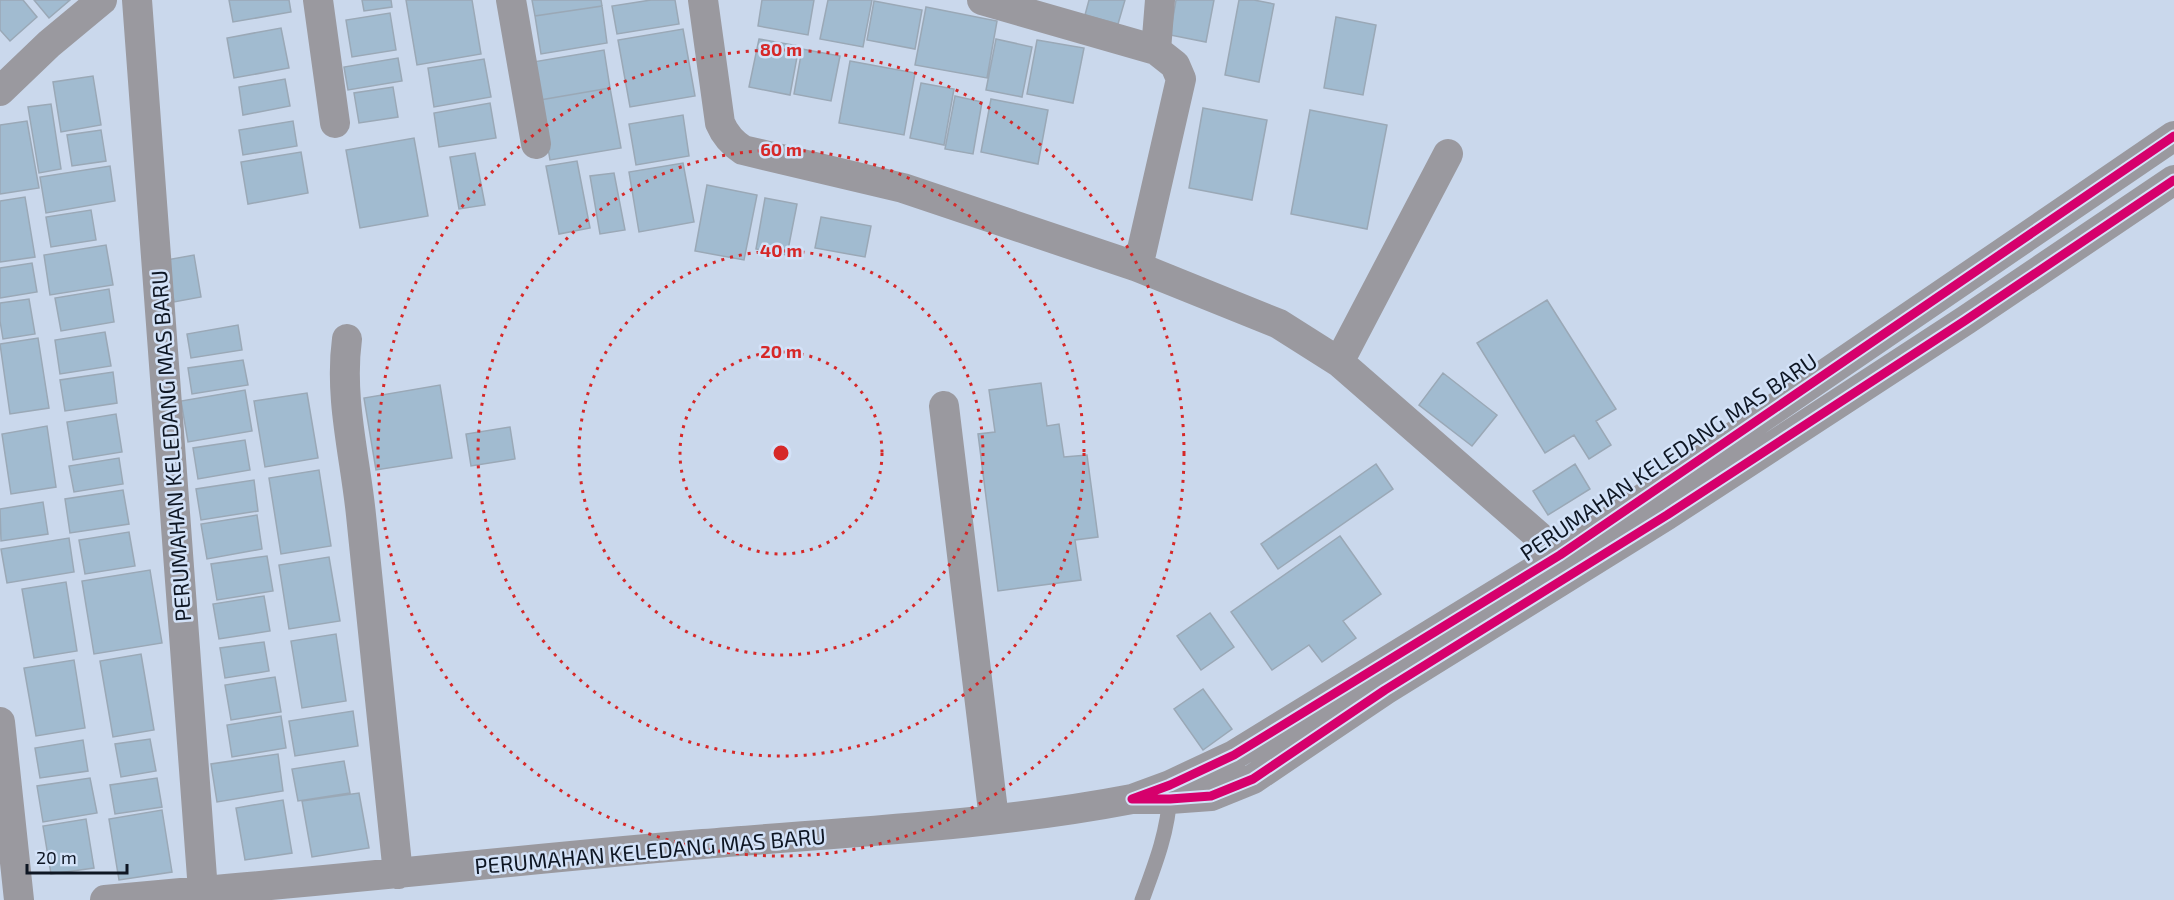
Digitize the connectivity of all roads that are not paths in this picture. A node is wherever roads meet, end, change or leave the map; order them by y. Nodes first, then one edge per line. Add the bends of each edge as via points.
1 (102, 0) edge
2 (137, 0) edge
3 (318, 0) edge
4 (511, 0) edge
5 (704, 0) edge
6 (982, 0) edge
7 (1160, 0) edge
8 (1156, 50) junction
9 (0, 91) edge
10 (335, 123) dead end
11 (2174, 136) edge
12 (536, 144) dead end
13 (1448, 154) dead end
14 (2174, 180) edge
15 (1138, 267) junction
16 (347, 339) dead end
17 (1339, 362) junction
18 (944, 406) dead end
19 (1569, 562) junction
20 (0, 722) edge
21 (1170, 792) junction
22 (994, 819) junction
23 (398, 874) junction
24 (203, 891) junction
25 (19, 900) edge
26 (105, 900) edge
27 (1142, 900) edge

1 - 9 street via 48,44
2 - 24 street, PERUMAHAN KELEDANG MAS BARU
3 - 10 street
4 - 12 street
5 - 15 street via 720,123 733,144 743,150 903,188
6 - 8 street
7 - 8 street
8 - 15 street via 1175,65 1181,80
11 - 19 street, PERUMAHAN KELEDANG MAS BARU
13 - 17 street
14 - 19 street via 1667,515
15 - 17 street via 1279,324
16 - 23 street via 346,399
17 - 19 street
18 - 22 street
19 - 21 street, PERUMAHAN KELEDANG MAS BARU
20 - 25 street
21 - 22 street, PERUMAHAN KELEDANG MAS BARU
21 - 27 lane via 1160,852
22 - 23 street, PERUMAHAN KELEDANG MAS BARU
23 - 24 street, PERUMAHAN KELEDANG MAS BARU
24 - 26 street, PERUMAHAN KELEDANG MAS BARU

